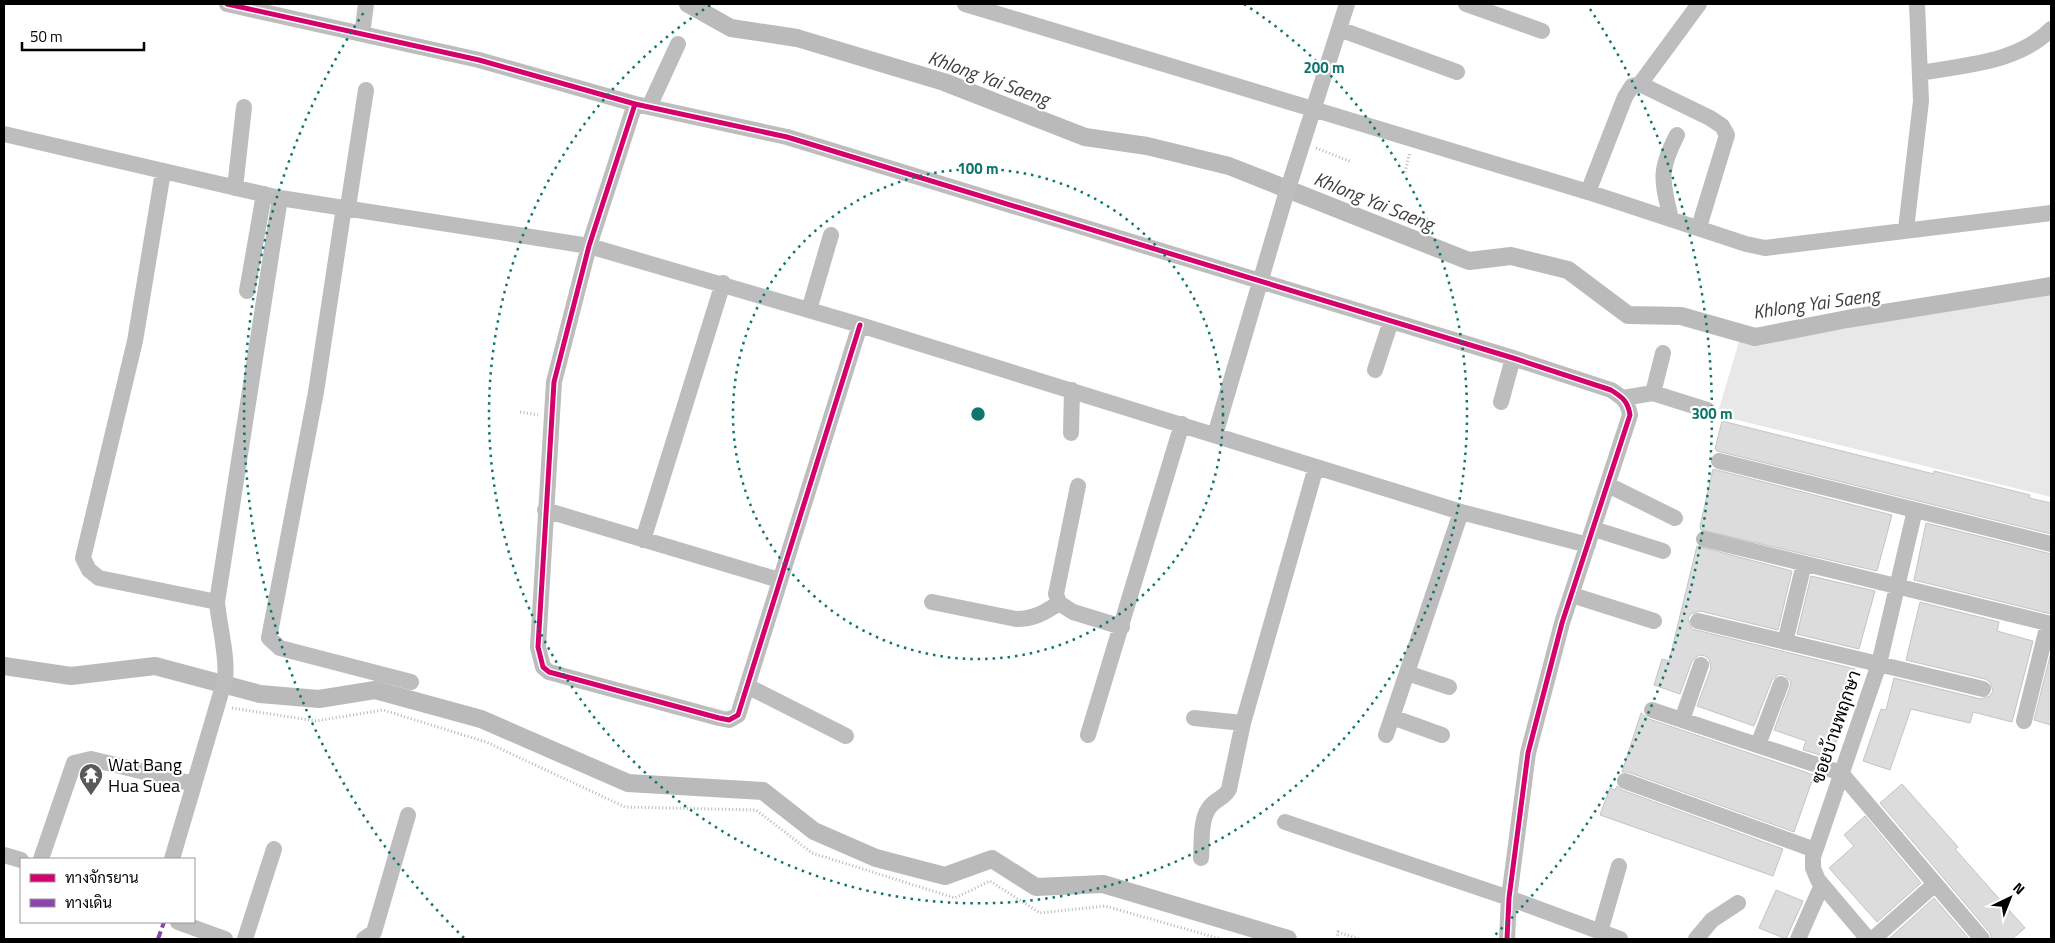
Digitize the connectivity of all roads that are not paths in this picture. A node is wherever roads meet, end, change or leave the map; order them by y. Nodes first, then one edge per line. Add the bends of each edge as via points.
1 (227, 4) edge
2 (366, 4) edge
3 (965, 4) edge
4 (1347, 4) edge
5 (1466, 4) edge
6 (1698, 4) edge
7 (1917, 4) edge
8 (267, 8) edge
9 (1339, 28) junction
10 (2051, 28) edge
11 (1542, 32) dead end
12 (362, 34) junction
13 (678, 44) dead end
14 (1458, 72) dead end
15 (1920, 73) junction
16 (1640, 84) junction
17 (366, 90) dead end
18 (642, 106) junction
19 (244, 107) dead end
20 (1314, 111) junction
21 (4, 134) edge
22 (1677, 135) dead end
23 (163, 172) junction
24 (235, 188) junction
25 (1588, 192) junction
26 (264, 194) junction
27 (280, 198) junction
28 (346, 207) junction
29 (2051, 213) edge
30 (1671, 218) junction
31 (1699, 227) junction
32 (1906, 229) junction
33 (831, 235) dead end
34 (589, 246) junction
35 (1260, 282) junction
36 (722, 283) junction
37 (247, 291) dead end
38 (809, 310) junction
39 (1391, 321) junction
40 (860, 325) junction
41 (1663, 353) dead end
42 (1513, 358) junction
43 (1375, 370) dead end
44 (1072, 390) junction
45 (1653, 393) junction
46 (1623, 398) junction
47 (1501, 402) dead end
48 (1707, 410) dead end
49 (1182, 424) junction
50 (1070, 433) dead end
51 (1215, 435) junction
52 (1719, 461) dead end
53 (1316, 467) junction
54 (1608, 485) junction
55 (1078, 486) dead end
56 (544, 510) junction
57 (1915, 510) junction
58 (1461, 512) junction
59 (1675, 518) dead end
60 (1594, 528) junction
61 (1704, 539) dead end
62 (643, 540) junction
63 (2051, 544) edge
64 (1588, 546) junction
65 (1663, 551) dead end
66 (1804, 564) junction
67 (779, 580) junction
68 (1897, 587) junction
69 (1572, 595) junction
70 (217, 602) junction
71 (932, 602) dead end
72 (1059, 603) junction
73 (1654, 621) dead end
74 (1698, 622) dead end
75 (2050, 624) edge
76 (1122, 627) junction
77 (1785, 642) junction
78 (1879, 664) junction
79 (1701, 665) dead end
80 (1407, 673) junction
81 (411, 682) dead end
82 (1781, 684) dead end
83 (746, 686) junction
84 (1449, 687) dead end
85 (1983, 689) dead end
86 (1652, 710) dead end
87 (1392, 717) junction
88 (1194, 718) dead end
89 (1682, 720) junction
90 (2024, 721) dead end
91 (1243, 723) junction
92 (1088, 735) dead end
93 (1442, 735) dead end
94 (846, 736) dead end
95 (1386, 736) dead end
96 (1758, 745) junction
97 (1841, 773) junction
98 (1625, 781) dead end
99 (194, 784) junction
100 (408, 815) dead end
101 (1285, 822) dead end
102 (274, 849) dead end
103 (1815, 850) junction
104 (4, 855) edge
105 (41, 858) edge
106 (172, 858) edge
107 (1201, 858) dead end
108 (20, 860) edge
109 (1618, 866) dead end
110 (1935, 884) junction
111 (1822, 885) junction
112 (1509, 898) junction
113 (1738, 903) dead end
114 (181, 923) edge
115 (1594, 934) edge
116 (224, 939) edge
117 (245, 939) edge
118 (364, 939) edge
119 (1507, 939) edge
120 (1620, 939) edge
121 (1696, 939) edge
122 (1798, 939) edge
123 (1868, 939) edge
124 (1873, 939) edge
125 (1982, 939) edge

1 - 8 street
2 - 12 street
3 - 20 street
4 - 9 street
5 - 11 street
6 - 16 street
7 - 15 street
8 - 12 street
9 - 14 street
9 - 20 street
10 - 15 street via 2039,41 1994,59
12 - 18 street via 479,60
13 - 18 street
15 - 32 street via 1921,101
16 - 25 street via 1632,86 1625,97
16 - 31 street via 1710,118 1722,126 1727,135
17 - 28 street
18 - 34 street
18 - 35 street via 787,138
19 - 24 street
20 - 25 street
20 - 35 street
21 - 23 street
22 - 30 street via 1665,158 1662,180
23 - 24 street
23 - 70 street via 135,341 83,558 89,570 99,578
24 - 26 street
25 - 30 street
26 - 27 street
26 - 37 street
27 - 28 street
27 - 70 street
28 - 34 street
28 - 81 street via 316,392 269,638 280,648
29 - 32 street
30 - 31 street
31 - 32 street via 1765,248
33 - 38 street
34 - 36 street
34 - 56 street via 554,382
35 - 39 street
35 - 51 street
36 - 38 street
36 - 62 street
38 - 40 street
39 - 42 street
39 - 43 street
40 - 44 street
40 - 67 street
41 - 45 street
42 - 46 street via 1611,390
42 - 47 street
44 - 49 street
44 - 50 street
45 - 46 street
45 - 48 street
46 - 54 street via 1630,414
49 - 51 street
49 - 76 street
51 - 53 street
52 - 57 street
53 - 58 street
53 - 91 street
54 - 59 street
54 - 60 street
55 - 72 street via 1056,594
56 - 62 street
56 - 83 street via 538,647 543,667 569,679 729,720 738,716
57 - 63 street
57 - 68 street, ซอยบ้านพฤกษา
58 - 64 street
58 - 80 street
60 - 64 street
60 - 65 street
61 - 66 street
62 - 67 street
64 - 69 street
66 - 68 street
66 - 77 street
67 - 83 street
68 - 75 street
68 - 78 street, ซอยบ้านพฤกษา
69 - 73 street
69 - 112 street via 1528,753
70 - 99 street via 227,664 219,706
71 - 72 street via 1016,619 1042,615
72 - 76 street via 1073,612
74 - 77 street
75 - 90 street
76 - 92 street
77 - 78 street
78 - 85 street
78 - 97 street, ซอยบ้านพฤกษา
79 - 89 street
80 - 84 street
80 - 87 street
82 - 96 street
83 - 94 street
86 - 89 street
87 - 93 street
87 - 95 street
88 - 91 street
89 - 96 street
91 - 107 street via 1229,790 1208,809 1204,817
96 - 97 street
97 - 103 street, ซอยบ้านพฤกษา
97 - 110 street
98 - 103 street
99 - 105 street via 91,759 80,760 74,763
99 - 106 street
100 - 118 street via 374,932
101 - 112 street
102 - 117 street
103 - 111 street, ซอยบ้านพฤกษา via 1813,868
104 - 108 street
109 - 115 street
110 - 124 street
110 - 125 street
111 - 122 street
111 - 123 street, ซอยบ้านพฤกษา
112 - 115 street
112 - 119 street
113 - 121 street via 1712,920
114 - 116 street
115 - 120 street

